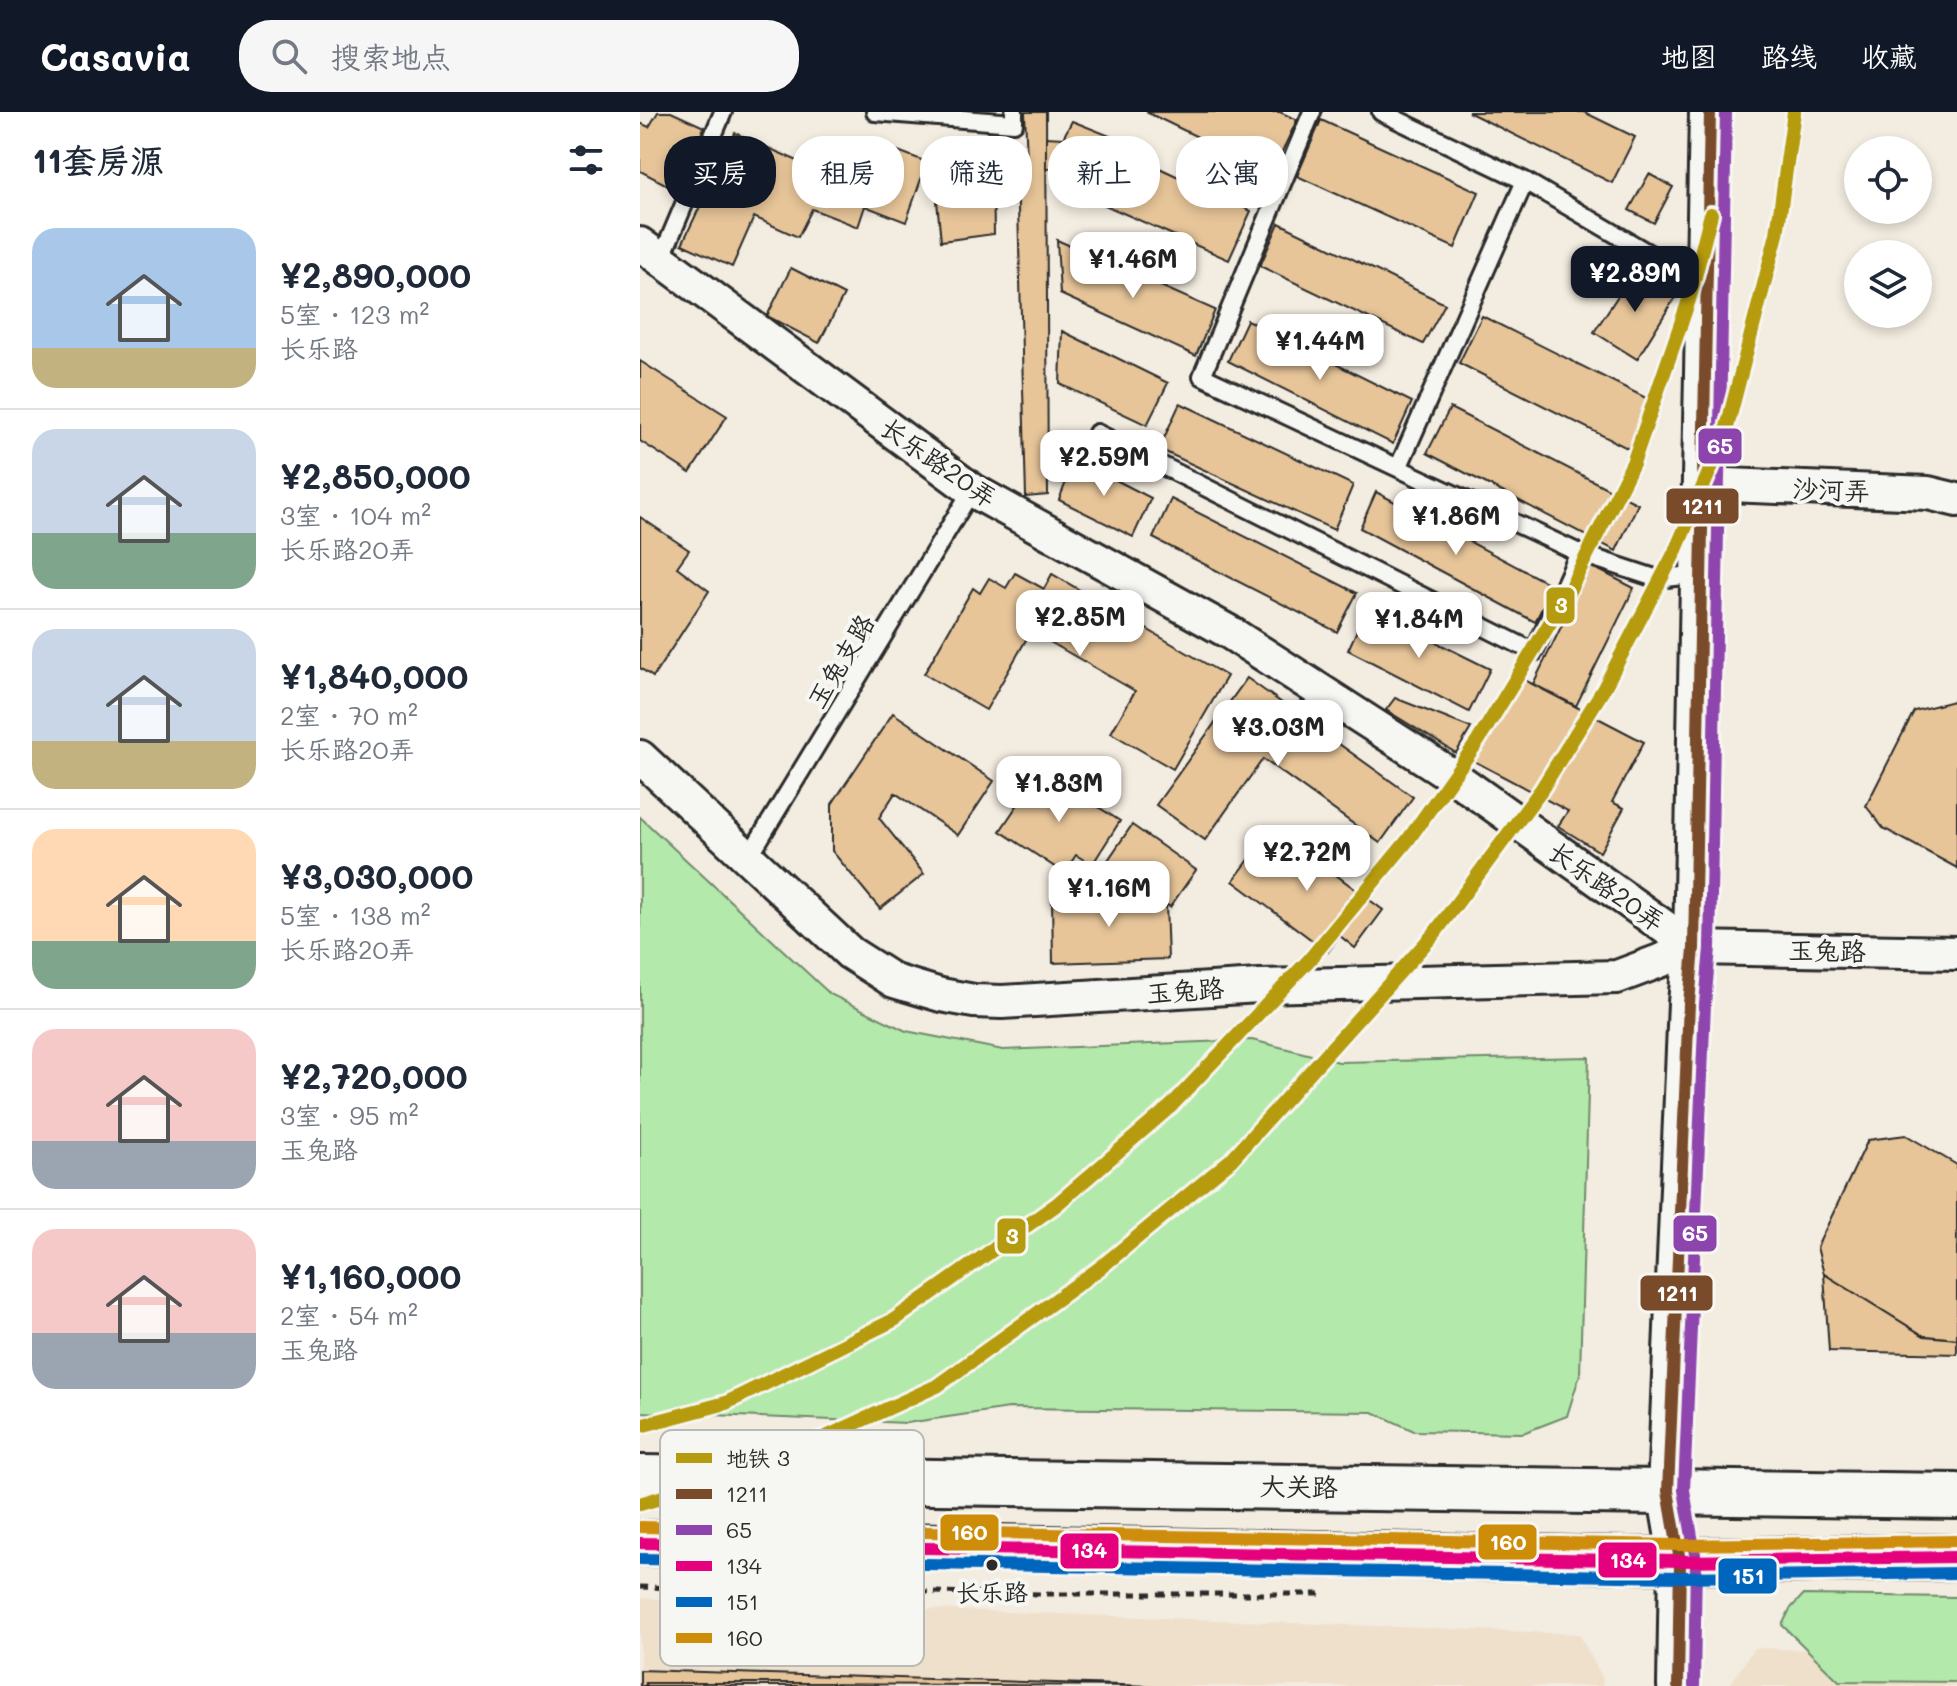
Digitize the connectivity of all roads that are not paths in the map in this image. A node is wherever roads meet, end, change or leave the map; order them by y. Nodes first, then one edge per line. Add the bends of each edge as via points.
1 (723, 112) edge
2 (875, 112) edge
3 (1014, 112) edge
4 (1312, 112) edge
5 (1381, 112) edge
6 (1710, 112) edge
7 (1525, 181) junction
8 (650, 252) edge
9 (1707, 288) junction
10 (1097, 433) dead end
11 (1399, 466) junction
12 (1704, 484) junction
13 (972, 490) junction
14 (1957, 500) edge
15 (1579, 553) junction
16 (1702, 574) junction
17 (640, 757) edge
18 (748, 858) junction
19 (1694, 948) junction
20 (1957, 953) edge
21 (640, 1478) edge
22 (660, 1478) edge
23 (924, 1482) edge
24 (1668, 1491) junction
25 (1957, 1496) edge
26 (640, 1543) edge
27 (660, 1543) edge
28 (924, 1547) edge
29 (1957, 1557) edge
30 (1680, 1561) junction
31 (1678, 1686) edge

1 - 8 lane
2 - 3 lane via 1014,123
4 - 11 lane via 1202,376
5 - 7 lane
6 - 9 street
7 - 9 lane
7 - 11 lane
8 - 13 street, 长乐路20弄
9 - 12 street
10 - 15 lane via 1534,652
11 - 15 lane
12 - 14 street, 沙河弄 via 1928,493
12 - 16 street
13 - 18 lane, 玉兔支路
13 - 19 street, 长乐路20弄 via 1229,632 1457,779
15 - 16 lane via 1658,579
16 - 19 street
17 - 18 street, 玉兔路
18 - 19 street, 玉兔路 via 850,953 894,981 974,1001 1259,986 1617,977
19 - 20 street, 玉兔路
19 - 24 street
21 - 22 main road, 大关路
23 - 24 main road, 大关路
24 - 25 main road, 大关路
24 - 30 street
26 - 27 main road
28 - 30 main road
29 - 30 main road
30 - 31 street

